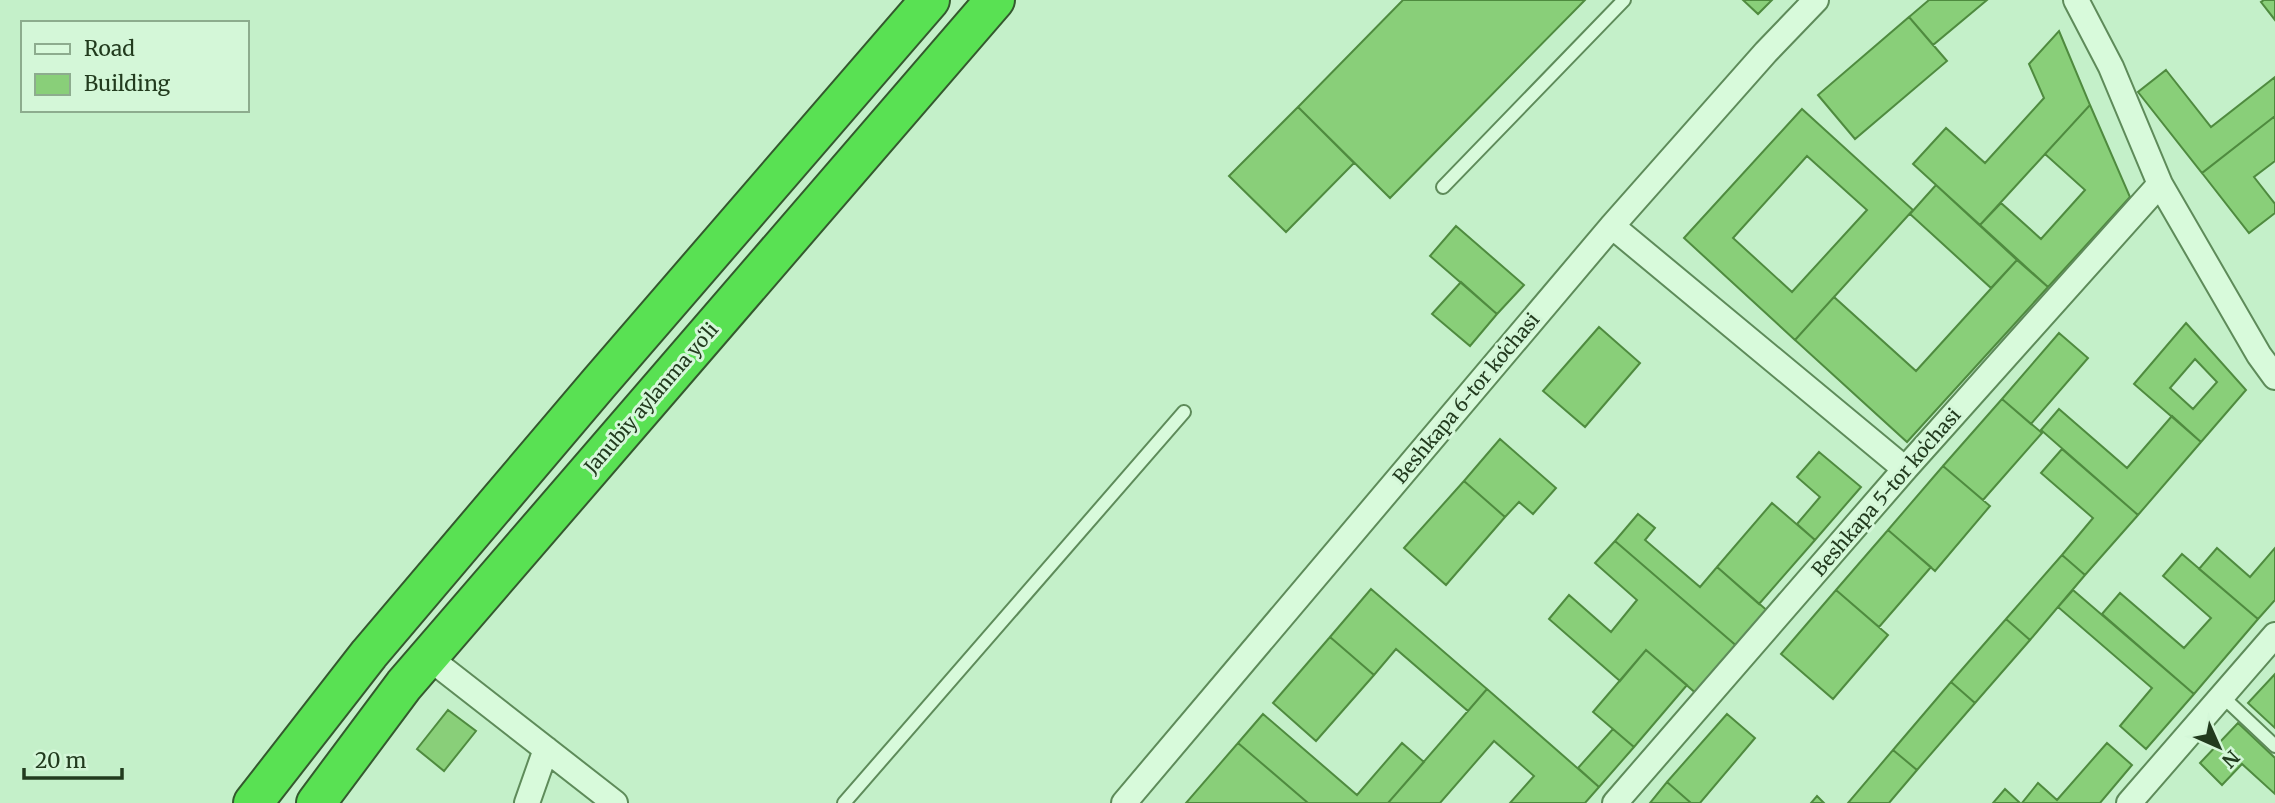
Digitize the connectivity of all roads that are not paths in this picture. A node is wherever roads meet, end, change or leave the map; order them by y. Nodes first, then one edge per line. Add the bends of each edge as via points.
1 (930, 0) edge
2 (995, 0) edge
3 (1624, 0) edge
4 (1815, 0) edge
5 (2076, 0) edge
6 (2160, 184) junction
7 (1443, 187) dead end
8 (1612, 226) junction
9 (2275, 377) edge
10 (1184, 412) dead end
11 (1905, 469) junction
12 (2275, 635) edge
13 (428, 657) junction
14 (2222, 696) junction
15 (2275, 746) edge
16 (547, 750) junction
17 (253, 803) edge
18 (316, 803) edge
19 (527, 803) edge
20 (615, 803) edge
21 (844, 803) edge
22 (1124, 803) edge
23 (1615, 803) edge
24 (2129, 803) edge

1 - 17 highway via 369,654
2 - 13 highway, Janubiy aylanma yoʻli
3 - 7 lane
4 - 8 street, Beshkapa 6-tor koʻchasi
5 - 6 street via 2111,67
6 - 9 street
6 - 11 street, Beshkapa 5-tor koʻchasi
8 - 11 street
8 - 22 street, Beshkapa 6-tor koʻchasi
10 - 21 lane
11 - 23 street, Beshkapa 5-tor koʻchasi
12 - 14 street
13 - 16 street
13 - 18 highway, Janubiy aylanma yoʻli
14 - 15 lane
14 - 24 street
16 - 19 street
16 - 20 street

